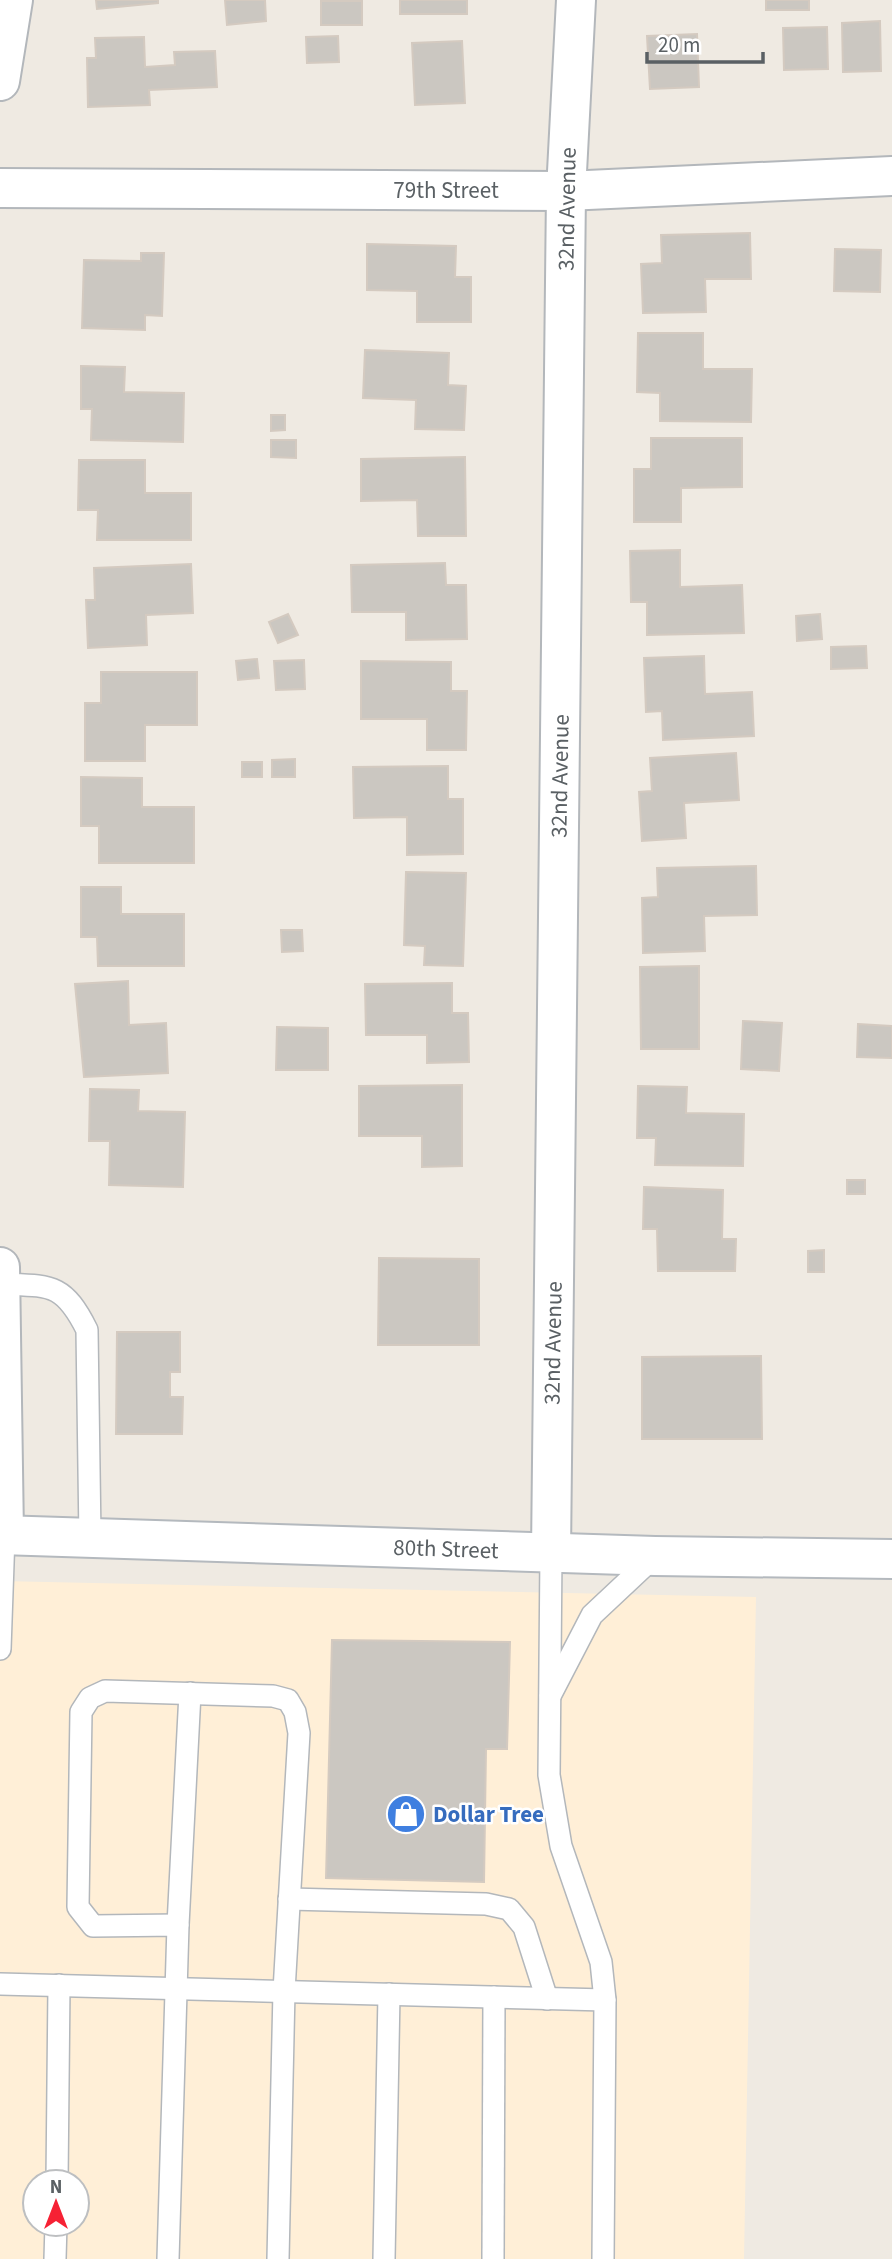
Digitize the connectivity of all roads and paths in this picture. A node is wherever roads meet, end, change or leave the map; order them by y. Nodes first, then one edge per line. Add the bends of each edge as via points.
1 (13, 0) edge
2 (576, 0) edge
3 (0, 81) edge
4 (892, 176) edge
5 (0, 188) edge
6 (566, 191) junction
7 (0, 1266) edge
8 (0, 1284) edge
9 (2, 1535) edge
10 (90, 1538) junction
11 (551, 1553) junction
12 (655, 1556) junction
13 (892, 1559) edge
14 (0, 1649) edge
15 (190, 1693) junction
16 (548, 1701) junction
17 (289, 1899) junction
18 (178, 1925) junction
19 (0, 1984) edge
20 (59, 1985) junction
21 (174, 1989) junction
22 (284, 1991) junction
23 (389, 1994) junction
24 (494, 1997) junction
25 (547, 1999) junction
26 (605, 2000) junction
27 (57, 2168) edge
28 (56, 2238) edge
29 (55, 2259) edge
30 (168, 2259) edge
31 (278, 2259) edge
32 (384, 2259) edge
33 (493, 2259) edge
34 (603, 2259) edge

1 - 3 street
2 - 6 street, 32nd Avenue
4 - 6 street, 79th Street
5 - 6 street, 79th Street
6 - 11 street, 32nd Avenue
7 - 8 street
8 - 9 street
8 - 10 lane via 47,1286 72,1301 87,1330
9 - 10 street, 80th Street
9 - 14 lane
10 - 11 street, 80th Street
11 - 12 street, 80th Street
11 - 16 lane
12 - 13 street, 80th Street
12 - 16 lane via 592,1615
15 - 17 lane via 273,1696 288,1700 295,1712 299,1733
15 - 18 lane
15 - 18 lane via 105,1691 90,1699 81,1712 78,1907 93,1926
16 - 26 lane via 549,1774 561,1846 601,1962
17 - 22 lane
17 - 25 lane via 486,1904 509,1909 524,1927
18 - 21 lane
19 - 20 lane
20 - 21 lane
20 - 27 lane
21 - 22 lane
21 - 30 lane
22 - 23 lane
22 - 31 lane
23 - 24 lane
23 - 32 lane
24 - 25 lane
24 - 33 lane
25 - 26 lane
26 - 34 lane
28 - 29 lane

